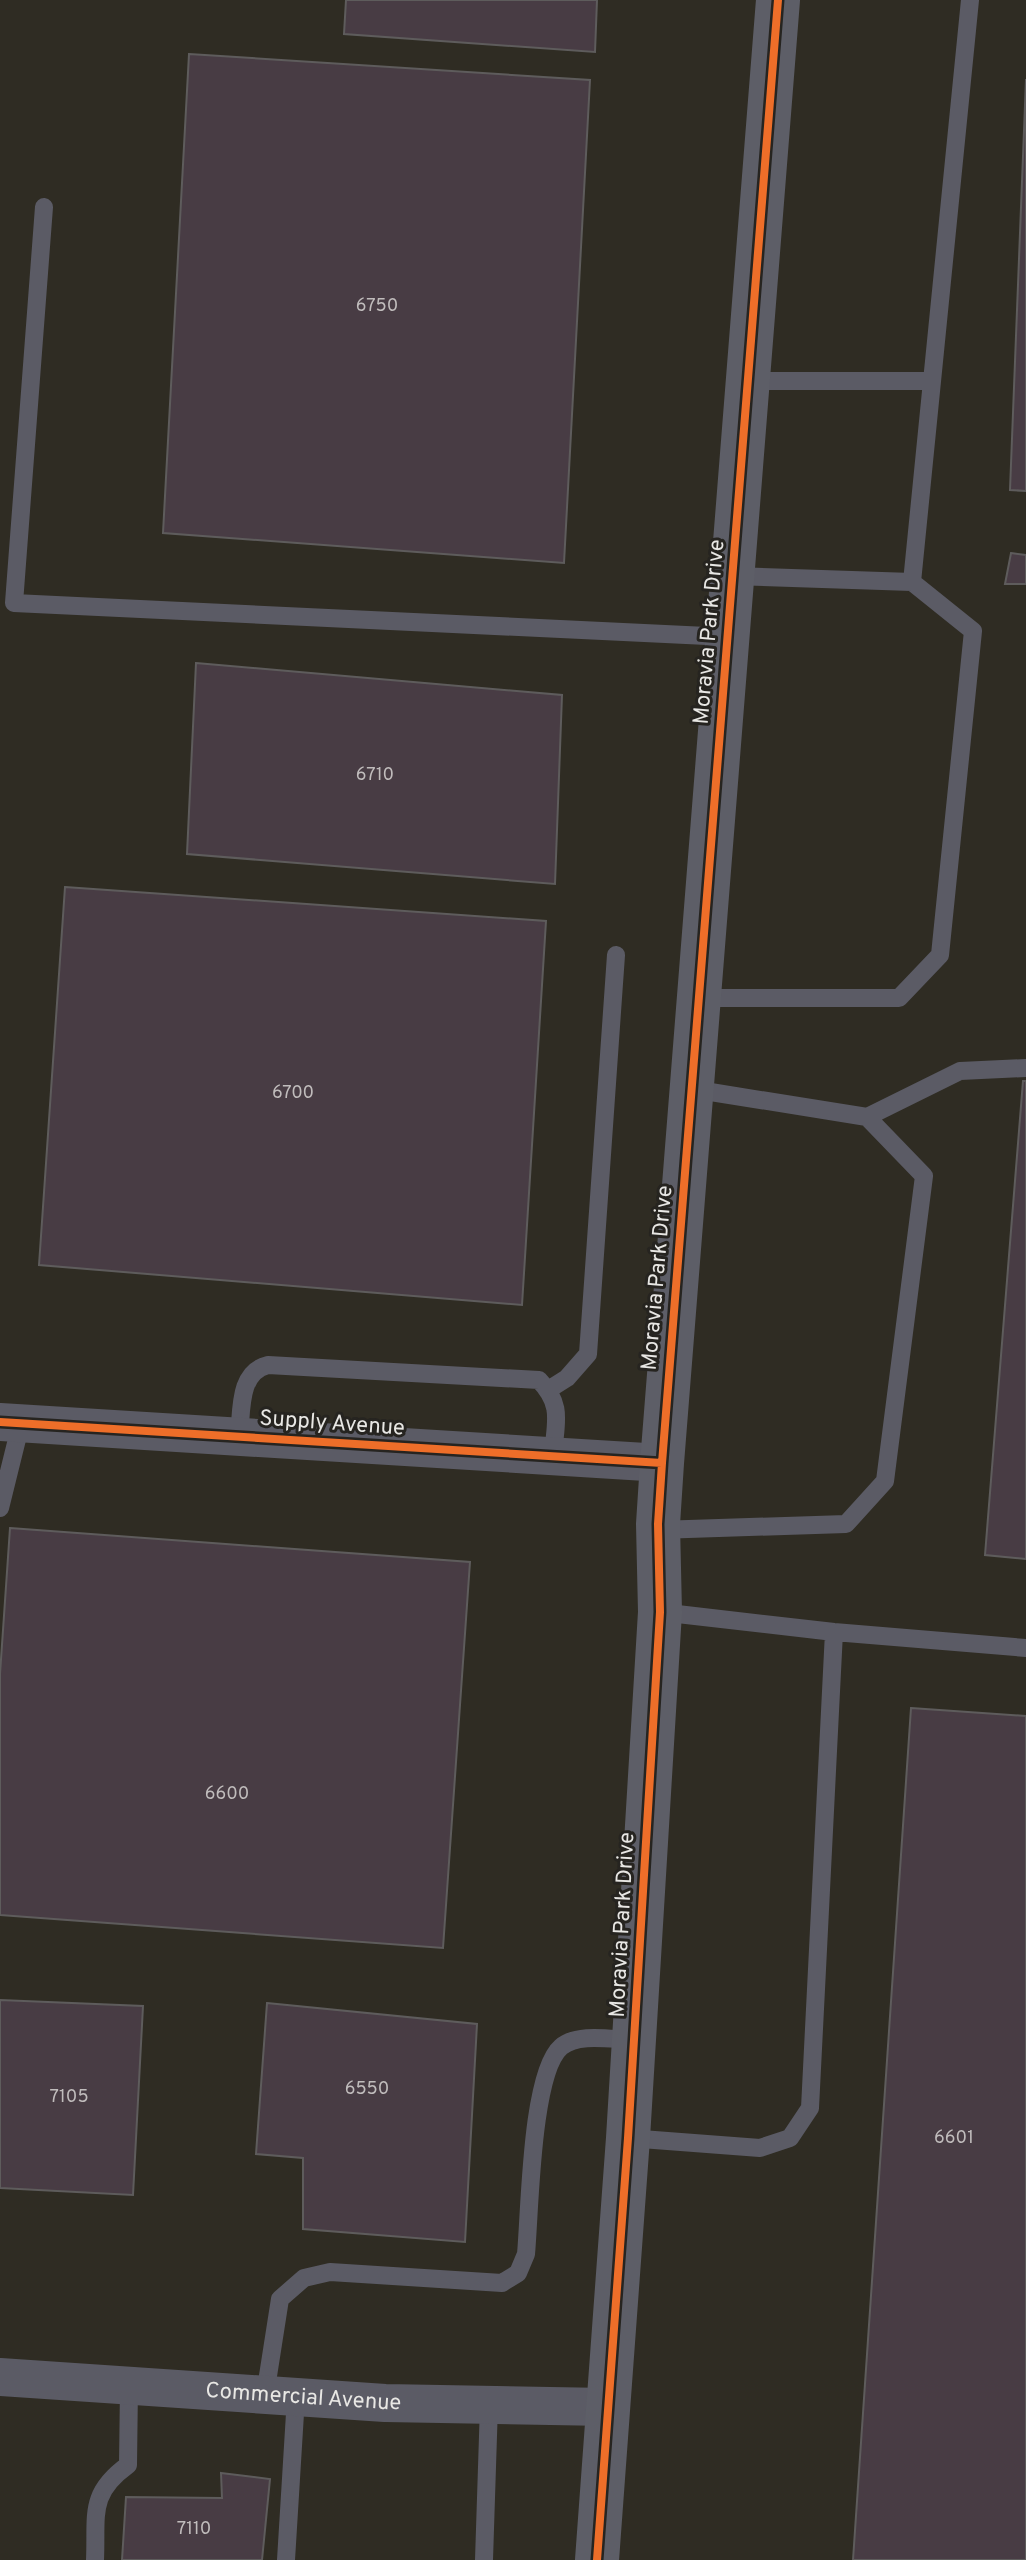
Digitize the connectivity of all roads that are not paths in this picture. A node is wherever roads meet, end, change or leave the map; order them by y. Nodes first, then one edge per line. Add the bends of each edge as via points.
1 (778, 0) edge
2 (970, 0) edge
3 (44, 207) dead end
4 (748, 381) junction
5 (932, 381) junction
6 (732, 576) junction
7 (912, 582) junction
8 (728, 637) junction
9 (616, 955) dead end
10 (699, 998) junction
11 (1026, 1068) edge
12 (691, 1089) junction
13 (867, 1117) junction
14 (548, 1390) junction
15 (10, 1422) edge
16 (239, 1436) junction
17 (553, 1456) junction
18 (662, 1463) junction
19 (0, 1508) edge
20 (658, 1530) junction
21 (660, 1612) junction
22 (834, 1632) junction
23 (1026, 1648) edge
24 (634, 2040) junction
25 (628, 2138) junction
26 (0, 2377) edge
27 (129, 2386) junction
28 (280, 2396) junction
29 (489, 2405) junction
30 (607, 2407) junction
31 (95, 2560) edge
32 (286, 2560) edge
33 (484, 2560) edge
34 (597, 2560) edge

1 - 4 main road, Moravia Park Drive
2 - 5 lane
3 - 8 lane via 14,603
4 - 5 lane
4 - 6 main road, Moravia Park Drive
5 - 7 lane
6 - 7 lane
6 - 8 main road, Moravia Park Drive
7 - 10 lane via 973,631 940,955 899,998
8 - 10 main road, Moravia Park Drive
9 - 14 lane via 588,1354
10 - 12 main road, Moravia Park Drive
11 - 13 lane via 960,1071
12 - 13 lane
12 - 18 main road, Moravia Park Drive
13 - 20 lane via 924,1176 885,1481 846,1524
14 - 16 lane via 539,1380 268,1365 247,1377
14 - 17 lane via 557,1406
15 - 16 street, Supply Avenue
15 - 19 lane
16 - 17 street, Supply Avenue
17 - 18 street, Supply Avenue
18 - 20 main road, Moravia Park Drive
20 - 21 main road, Moravia Park Drive
21 - 22 lane
21 - 24 main road, Moravia Park Drive
22 - 23 lane
22 - 25 lane via 810,2108 790,2138 760,2148
24 - 25 main road, Moravia Park Drive
24 - 28 lane via 578,2039 561,2047 547,2069 537,2115 526,2254 518,2273 502,2283 330,2272 304,2278 280,2299
25 - 30 main road, Moravia Park Drive
26 - 27 street, Commercial Avenue
27 - 28 street, Commercial Avenue
27 - 31 lane via 128,2465 98,2495
28 - 29 street, Commercial Avenue
28 - 32 lane
29 - 30 street, Commercial Avenue
29 - 33 lane
30 - 34 main road, Moravia Park Drive

